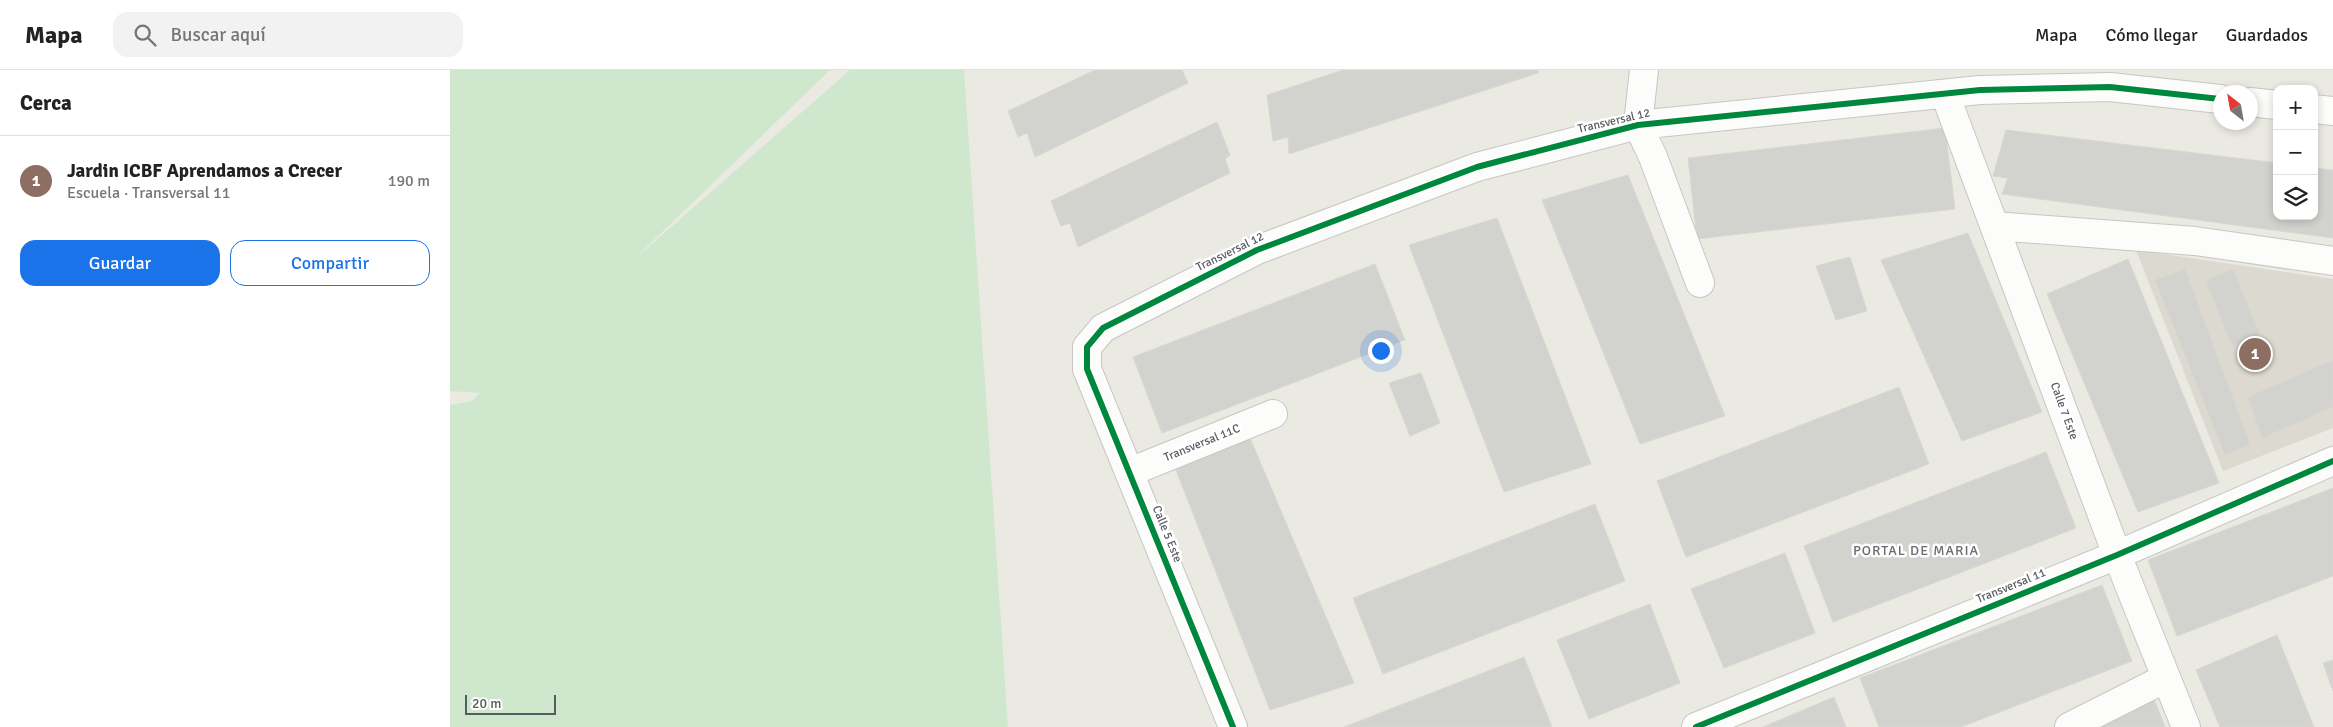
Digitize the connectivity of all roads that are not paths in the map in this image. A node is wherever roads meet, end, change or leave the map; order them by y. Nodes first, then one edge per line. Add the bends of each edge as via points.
1 (1644, 70) edge
2 (1980, 80) edge
3 (1945, 94) junction
4 (2213, 98) edge
5 (2258, 103) edge
6 (2273, 105) edge
7 (2318, 109) edge
8 (2333, 111) edge
9 (1638, 125) junction
10 (1995, 226) junction
11 (2333, 261) edge
12 (1700, 283) dead end
13 (1087, 347) joint
14 (1273, 414) dead end
15 (2333, 461) edge
16 (1130, 472) junction
17 (2117, 555) junction
18 (2166, 678) junction
19 (1233, 727) edge
20 (1696, 727) edge
21 (2069, 727) edge
22 (2186, 727) edge

1 - 9 street
2 - 3 street, Transversal 12
2 - 4 street, Transversal 12 via 2110,87
3 - 9 street, Transversal 12
3 - 10 street, Calle 7 Este
5 - 6 street
7 - 8 street
9 - 12 street via 1654,157
9 - 13 street, Transversal 12 via 1477,168 1257,250 1103,328
10 - 11 street via 2195,241
10 - 17 street, Calle 7 Este
13 - 16 street, Calle 5 Este via 1088,369
14 - 16 street, Transversal 11C
15 - 17 street, Transversal 11
16 - 19 street, Calle 5 Este
17 - 18 street, Calle 7 Este
17 - 20 street, Transversal 11
18 - 21 street
18 - 22 street, Calle 7 Este

